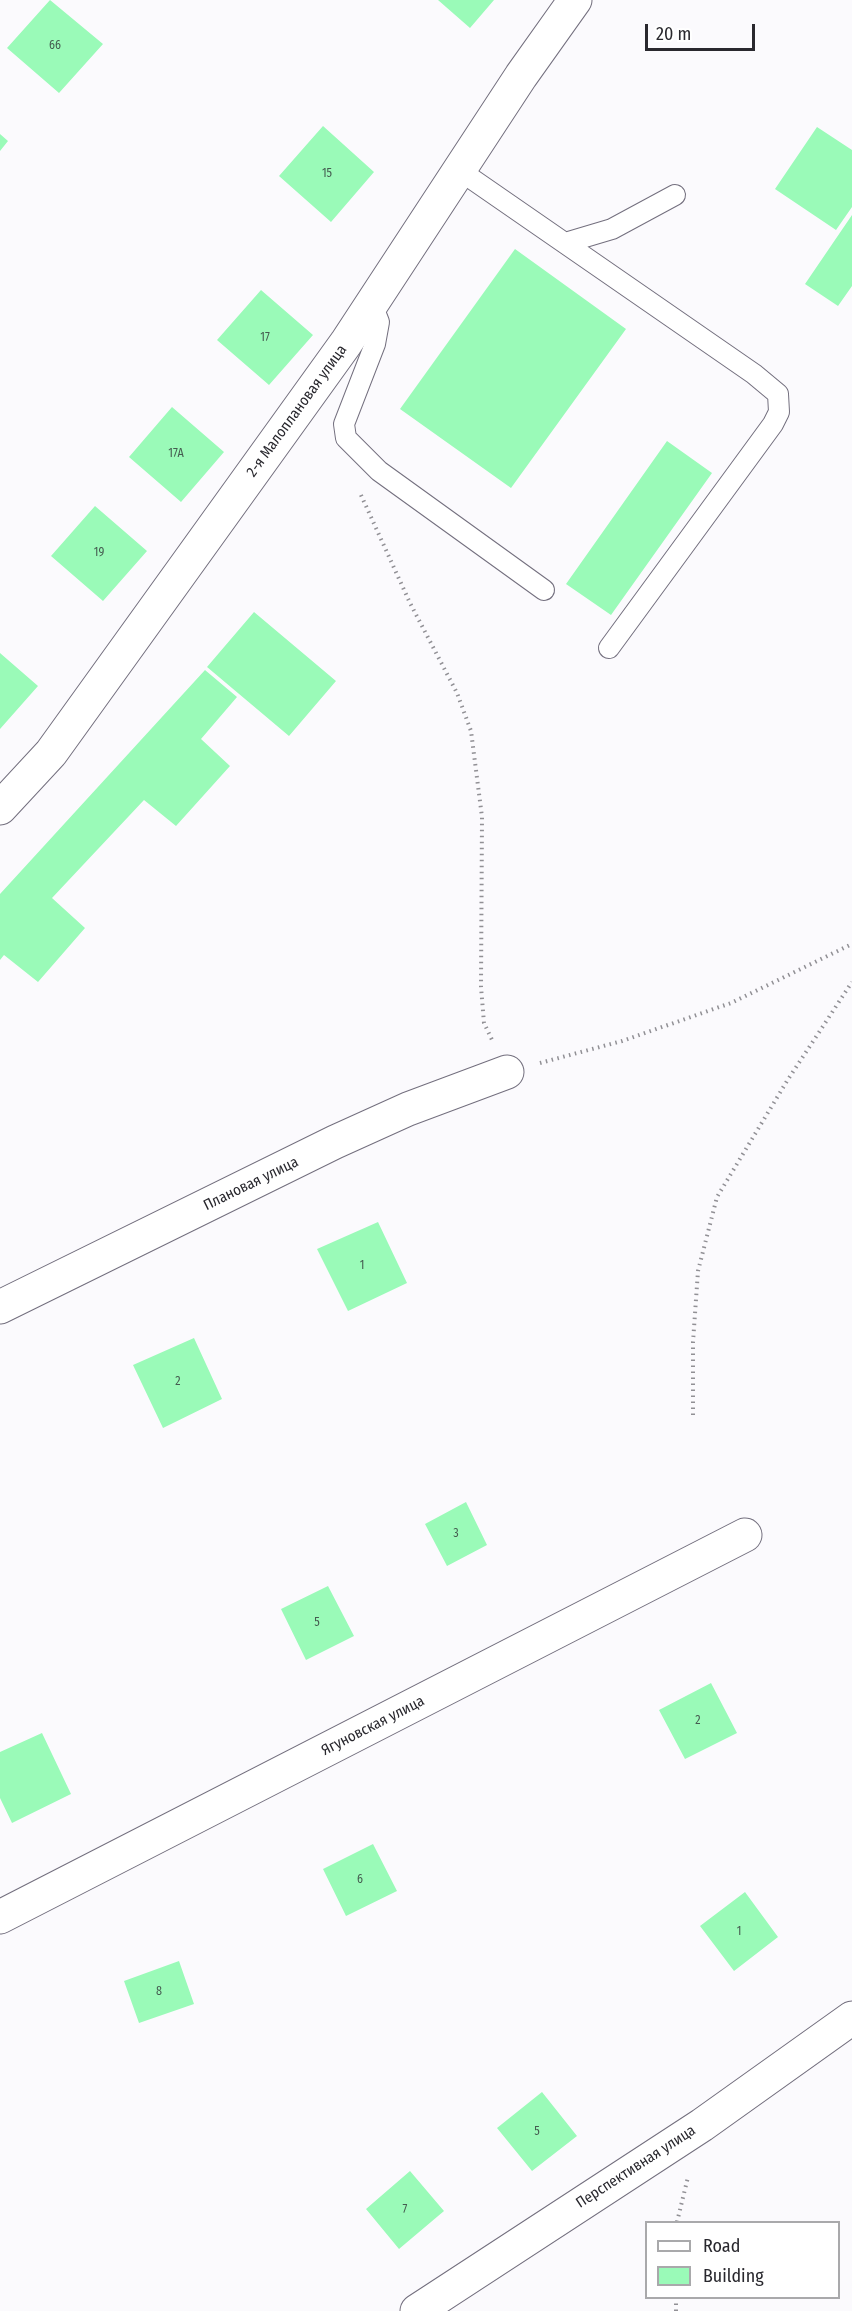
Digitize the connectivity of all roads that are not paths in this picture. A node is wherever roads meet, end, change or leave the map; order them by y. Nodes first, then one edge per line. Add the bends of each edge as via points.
1 (575, 0) edge
2 (459, 170) junction
3 (675, 195) dead end
4 (565, 243) junction
5 (372, 304) junction
6 (544, 590) dead end
7 (609, 648) dead end
8 (0, 808) edge
9 (507, 1072) road end
10 (0, 1307) edge
11 (745, 1535) dead end
12 (0, 1917) edge
13 (852, 2018) edge
14 (417, 2311) edge

1 - 2 street, 2-я Малоплановая улица
2 - 4 lane
2 - 5 street, 2-я Малоплановая улица
3 - 4 lane via 612,229
4 - 7 lane via 754,374 778,394 780,403 773,424
5 - 6 lane via 379,322 375,344 344,424 346,438 379,471
5 - 8 street, 2-я Малоплановая улица via 51,753
9 - 10 street, Плановая улица via 408,1109 335,1142
11 - 12 street, Ягуновская улица
13 - 14 street, Перспективная улица via 702,2125

